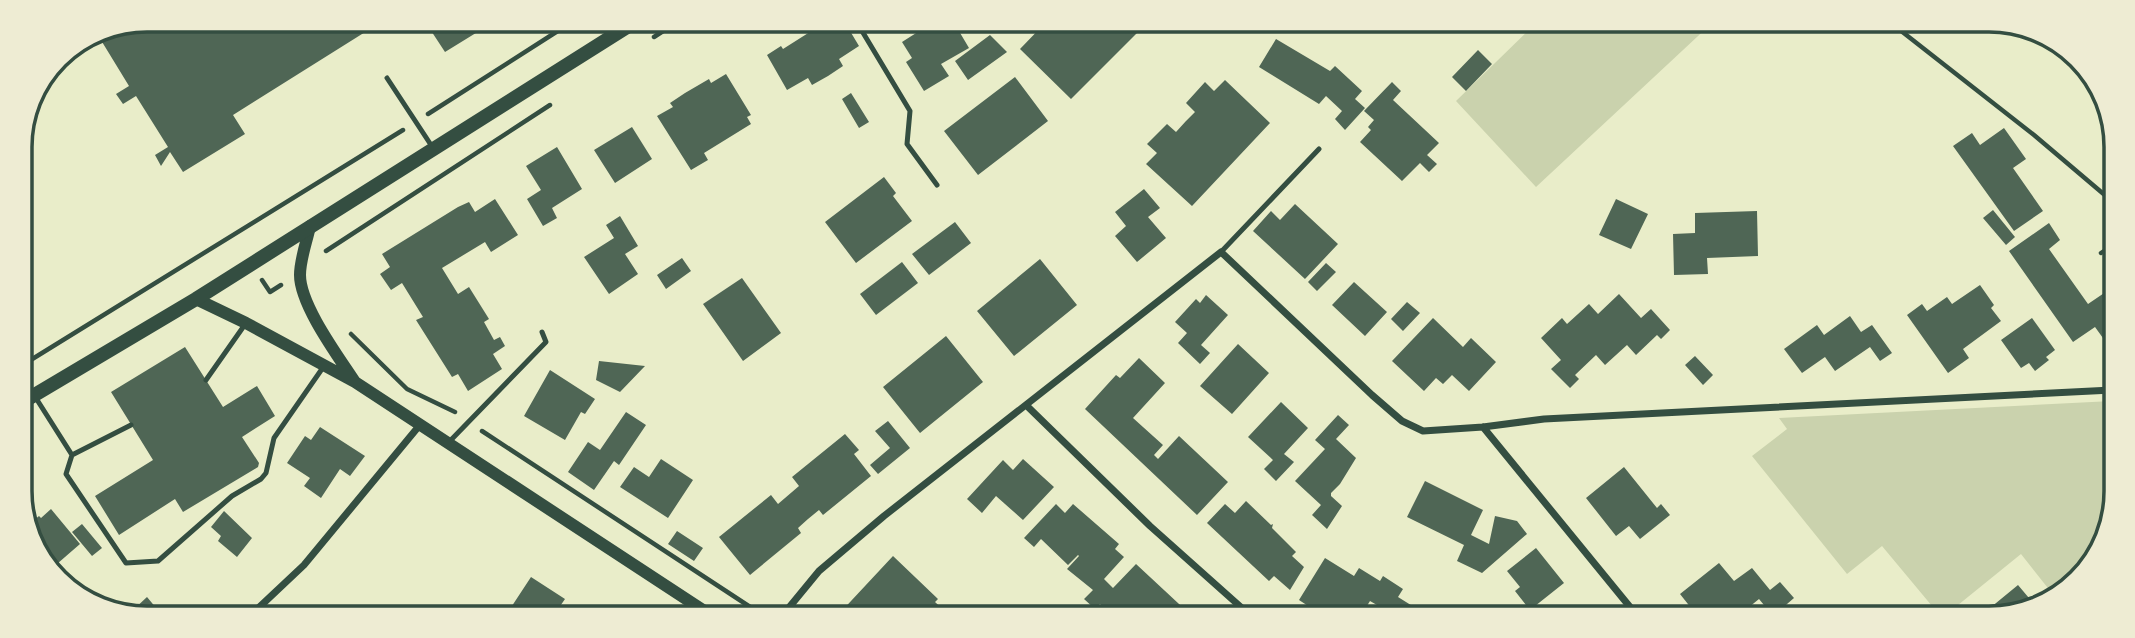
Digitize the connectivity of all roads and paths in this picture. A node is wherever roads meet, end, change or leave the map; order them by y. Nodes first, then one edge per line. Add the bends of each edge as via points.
1 (619, 32) edge
2 (661, 32) edge
3 (863, 32) edge
4 (1902, 32) edge
5 (645, 42) dead end
6 (387, 78) dead end
7 (556, 101) dead end
8 (433, 148) junction
9 (1319, 149) dead end
10 (937, 186) dead end
11 (2104, 194) edge
12 (310, 226) junction
13 (233, 235) dead end
14 (2104, 251) edge
15 (1221, 253) junction
16 (2101, 253) dead end
17 (320, 258) dead end
18 (195, 299) junction
19 (246, 323) junction
20 (344, 328) dead end
21 (542, 332) dead end
22 (32, 359) edge
23 (324, 366) junction
24 (206, 380) dead end
25 (355, 382) junction
26 (2104, 390) edge
27 (34, 396) joint
28 (1026, 405) junction
29 (469, 422) junction
30 (131, 425) dead end
31 (419, 426) junction
32 (1483, 427) junction
33 (447, 444) junction
34 (72, 455) junction
35 (261, 606) edge
36 (697, 606) edge
37 (749, 606) edge
38 (790, 606) edge
39 (1240, 606) edge
40 (1629, 606) edge

1 - 8 main road
2 - 5 path
3 - 10 lane via 910,111 907,144
4 - 11 path
6 - 8 lane
7 - 17 path
8 - 12 main road
9 - 15 lane
12 - 18 main road
12 - 25 street via 301,285 313,316
13 - 22 path
14 - 16 path
15 - 28 street
15 - 32 street via 1402,421 1423,431
18 - 19 street
18 - 27 main road
19 - 23 street
19 - 24 lane
20 - 29 path via 407,389
21 - 29 lane via 546,342
23 - 25 street
23 - 34 lane via 274,438 261,479 232,496 158,561 126,564 66,474
25 - 31 street
26 - 32 street via 1544,419
27 - 34 lane
28 - 38 street via 874,524 819,571
28 - 39 street
29 - 33 lane
29 - 37 path
30 - 34 lane
31 - 33 street
31 - 35 street via 304,565
32 - 40 street
33 - 36 street

